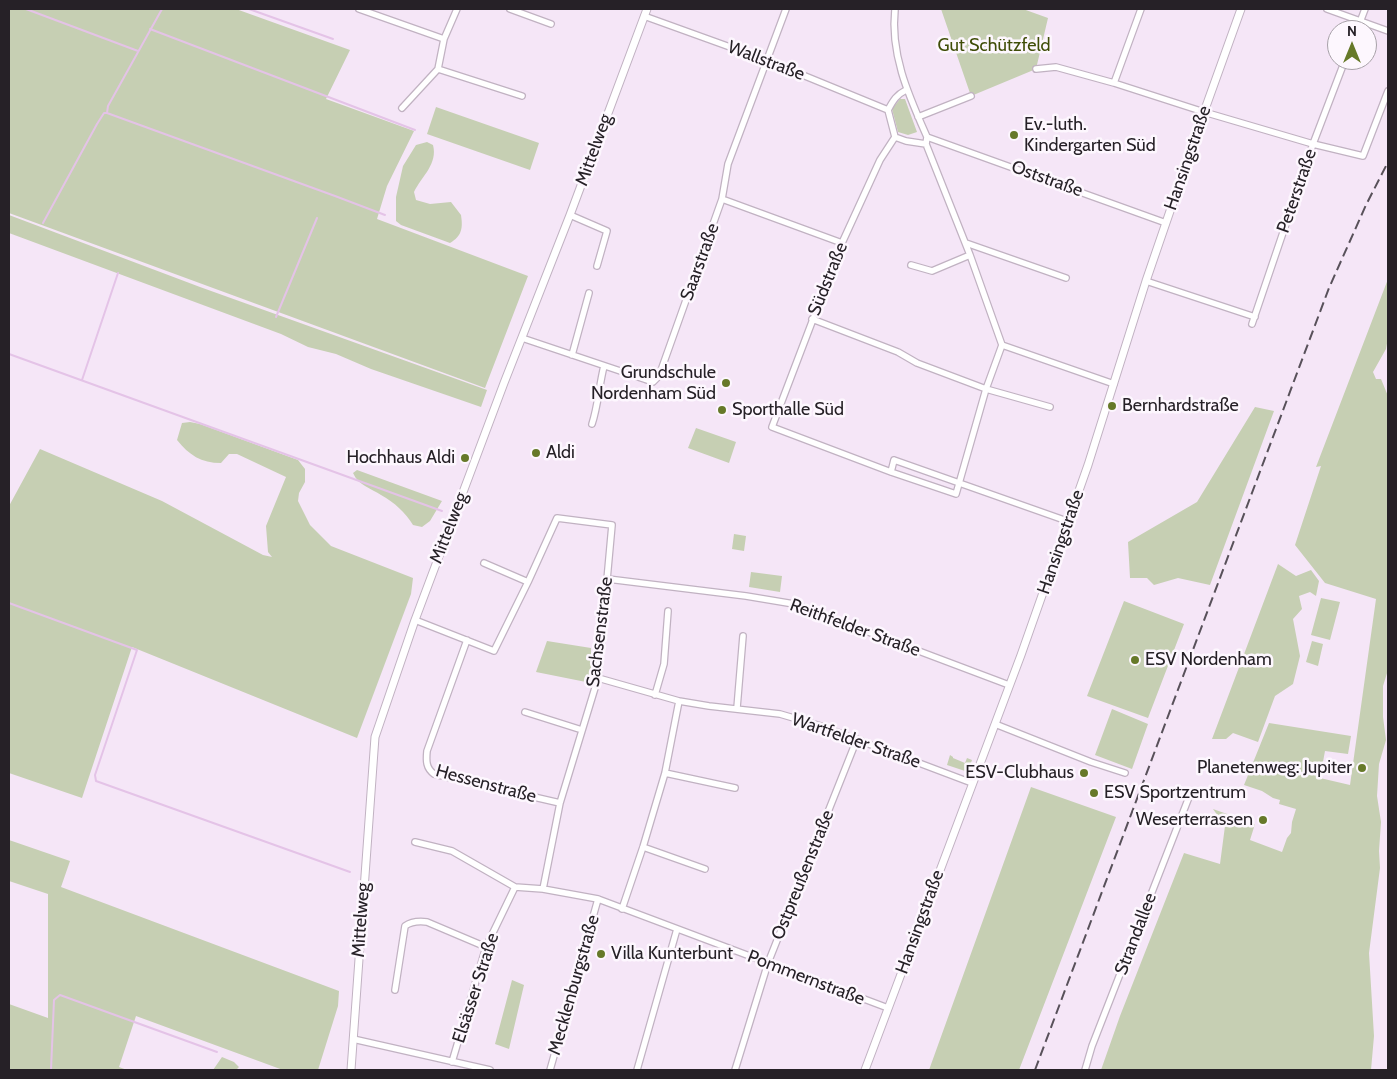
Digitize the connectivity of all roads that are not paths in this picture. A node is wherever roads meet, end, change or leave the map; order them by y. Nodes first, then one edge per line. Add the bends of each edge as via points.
1 (359, 9) edge
2 (456, 9) edge
3 (510, 9) edge
4 (786, 9) edge
5 (895, 9) edge
6 (1141, 9) edge
7 (1241, 9) edge
8 (1327, 9) edge
9 (645, 12) edge
10 (1357, 20) edge
11 (551, 24) dead end
12 (444, 40) junction
13 (766, 60) junction
14 (1036, 68) dead end
15 (438, 69) junction
16 (1341, 70) edge
17 (1114, 83) junction
18 (906, 90) junction
19 (1388, 91) edge
20 (522, 96) dead end
21 (971, 96) dead end
22 (402, 108) dead end
23 (888, 110) junction
24 (1204, 112) junction
25 (918, 117) junction
26 (895, 137) junction
27 (926, 141) junction
28 (1313, 144) junction
29 (722, 199) junction
30 (570, 215) junction
31 (1166, 223) junction
32 (842, 243) junction
33 (966, 243) junction
34 (970, 255) junction
35 (597, 266) dead end
36 (911, 266) dead end
37 (1066, 278) dead end
38 (1146, 281) junction
39 (589, 293) dead end
40 (1255, 317) junction
41 (812, 319) junction
42 (1252, 324) dead end
43 (522, 338) junction
44 (1002, 345) junction
45 (572, 355) junction
46 (604, 366) junction
47 (1114, 384) junction
48 (986, 389) junction
49 (1050, 407) dead end
50 (592, 424) dead end
51 (891, 472) junction
52 (958, 482) junction
53 (1068, 521) junction
54 (484, 563) dead end
55 (608, 580) junction
56 (528, 582) junction
57 (668, 610) dead end
58 (415, 620) junction
59 (743, 636) dead end
60 (467, 640) junction
61 (598, 678) junction
62 (1009, 685) junction
63 (655, 695) junction
64 (679, 700) junction
65 (738, 708) junction
66 (525, 712) dead end
67 (995, 724) junction
68 (582, 730) junction
69 (857, 739) junction
70 (665, 773) junction
71 (1125, 773) dead end
72 (972, 783) junction
73 (735, 788) dead end
74 (1189, 798) dead end
75 (560, 803) junction
76 (415, 842) dead end
77 (643, 847) junction
78 (705, 869) dead end
79 (515, 887) junction
80 (543, 889) junction
81 (598, 899) junction
82 (622, 909) junction
83 (677, 929) junction
84 (486, 948) junction
85 (768, 963) junction
86 (394, 990) dead end
87 (888, 1008) junction
88 (353, 1039) junction
89 (452, 1062) junction
90 (351, 1070) edge
91 (490, 1070) edge
92 (550, 1070) edge
93 (637, 1070) edge
94 (735, 1070) edge
95 (865, 1070) edge
96 (1085, 1070) edge

1 - 12 street
2 - 12 street
3 - 11 street
4 - 13 street, Saarstraße
5 - 18 street via 893,25 897,56
6 - 17 street
7 - 24 street, Hansingstraße
8 - 10 street
9 - 13 street, Wallstraße
9 - 30 street, Mittelweg
12 - 15 street
13 - 23 street, Wallstraße
13 - 29 street, Saarstraße via 728,164
14 - 17 street via 1056,67
15 - 20 street
15 - 22 street
16 - 28 street, Peterstraße
17 - 24 street
18 - 23 street via 899,93
18 - 25 street
19 - 28 street via 1363,156
21 - 25 street
23 - 26 street
24 - 28 street
24 - 31 street, Hansingstraße
25 - 27 street
26 - 27 street, Oststraße via 906,142
26 - 32 street, Südstraße via 880,160
27 - 31 street, Oststraße
27 - 33 street
28 - 40 street, Peterstraße
29 - 32 street
29 - 46 street, Saarstraße via 659,376 653,382
30 - 35 street via 607,231
30 - 43 street, Mittelweg
31 - 38 street, Hansingstraße
32 - 41 street, Südstraße
33 - 34 street
33 - 37 street
34 - 36 street via 932,271
34 - 44 street
38 - 40 street
38 - 47 street, Hansingstraße
39 - 45 street
40 - 42 street, Peterstraße
41 - 48 street
41 - 51 street, Südstraße via 772,427
43 - 45 street, Saarstraße
43 - 58 street, Mittelweg
44 - 47 street
44 - 48 street
45 - 46 street, Saarstraße
46 - 50 street
47 - 53 street, Hansingstraße
48 - 49 street
48 - 52 street
51 - 52 street via 894,460
51 - 52 street via 956,494
52 - 53 street
53 - 62 street, Hansingstraße
54 - 56 street
55 - 56 street, Sachsenstraße via 612,525 557,518
55 - 61 street, Sachsenstraße
55 - 62 street, Reithfelder Straße via 794,604
56 - 60 street, Sachsenstraße via 494,651
57 - 63 street via 664,664
58 - 60 street, Sachsenstraße
58 - 88 street, Mittelweg via 375,736
59 - 65 street
60 - 75 street, Hessenstraße via 427,751 428,769 434,774
61 - 63 street, Wartfelder Straße
61 - 68 street, Sachsenstraße
62 - 67 street, Hansingstraße
63 - 64 street, Wartfelder Straße
64 - 65 street, Wartfelder Straße
64 - 70 street
65 - 69 street, Wartfelder Straße via 780,714
66 - 68 street
67 - 71 street
67 - 72 street, Hansingstraße
68 - 75 street, Sachsenstraße
69 - 72 street, Wartfelder Straße
69 - 85 street, Ostpreußenstraße
70 - 73 street
70 - 77 street
72 - 87 street, Hansingstraße
74 - 96 street, Strandallee
75 - 80 street, Sachsenstraße
76 - 79 street, Pommernstraße via 452,851
77 - 78 street
77 - 82 street
79 - 80 street, Pommernstraße
79 - 84 street, Elsässer Straße
80 - 81 street, Pommernstraße
81 - 82 street, Pommernstraße
81 - 92 street, Mecklenburgstraße
82 - 83 street, Pommernstraße
83 - 85 street, Pommernstraße
83 - 93 street
84 - 86 street via 427,922 409,923
84 - 89 street, Elsässer Straße
85 - 87 street, Pommernstraße
85 - 94 street, Ostpreußenstraße
87 - 95 street, Hansingstraße
88 - 89 street
88 - 90 street, Mittelweg
89 - 91 street

